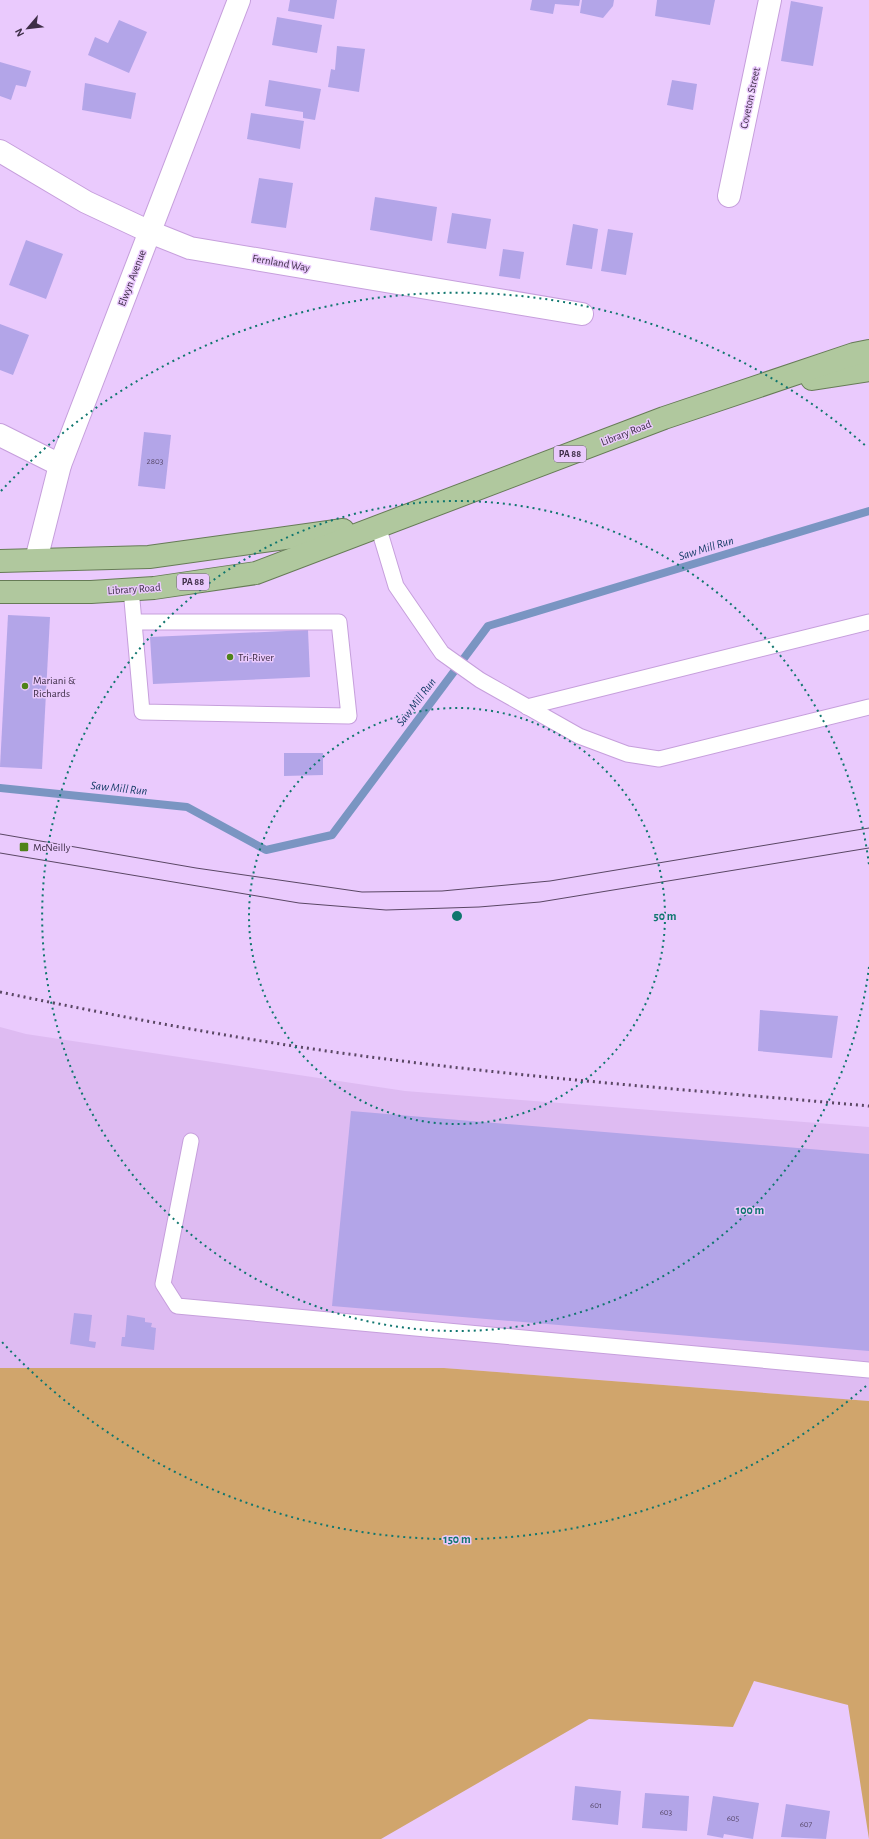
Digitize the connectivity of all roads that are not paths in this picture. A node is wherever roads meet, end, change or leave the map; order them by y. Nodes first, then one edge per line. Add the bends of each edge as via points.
1 (239, 0) edge
2 (770, 0) edge
3 (0, 151) edge
4 (729, 196) dead end
5 (150, 232) junction
6 (582, 314) dead end
7 (869, 351) edge
8 (869, 370) edge
9 (763, 385) junction
10 (0, 435) edge
11 (60, 465) junction
12 (378, 526) junction
13 (36, 560) junction
14 (0, 561) edge
15 (131, 589) junction
16 (0, 592) edge
17 (134, 622) junction
18 (869, 622) edge
19 (527, 707) junction
20 (869, 707) edge
21 (191, 1141) dead end
22 (869, 1370) edge

1 - 5 street, Elwyn Avenue
2 - 4 street, Coveton Street
3 - 5 street, Fernland Way via 86,202
5 - 6 street, Fernland Way via 190,248
5 - 11 street, Elwyn Avenue
7 - 9 main road, Library Road / PA 88
8 - 9 main road, Library Road / PA 88
9 - 12 main road, Library Road / PA 88 via 664,418
10 - 11 street
11 - 13 street, Elwyn Avenue
12 - 13 main road, Library Road / PA 88 via 149,557
12 - 15 main road, Library Road / PA 88 via 256,573
12 - 19 lane via 396,586 442,653 480,680
13 - 14 main road, Library Road / PA 88
15 - 16 main road, Library Road / PA 88 via 91,592
15 - 17 lane
17 - 17 lane via 142,712 350,716 339,622
18 - 19 lane
19 - 20 lane via 579,736 627,754 658,759
21 - 22 lane via 163,1284 177,1306

